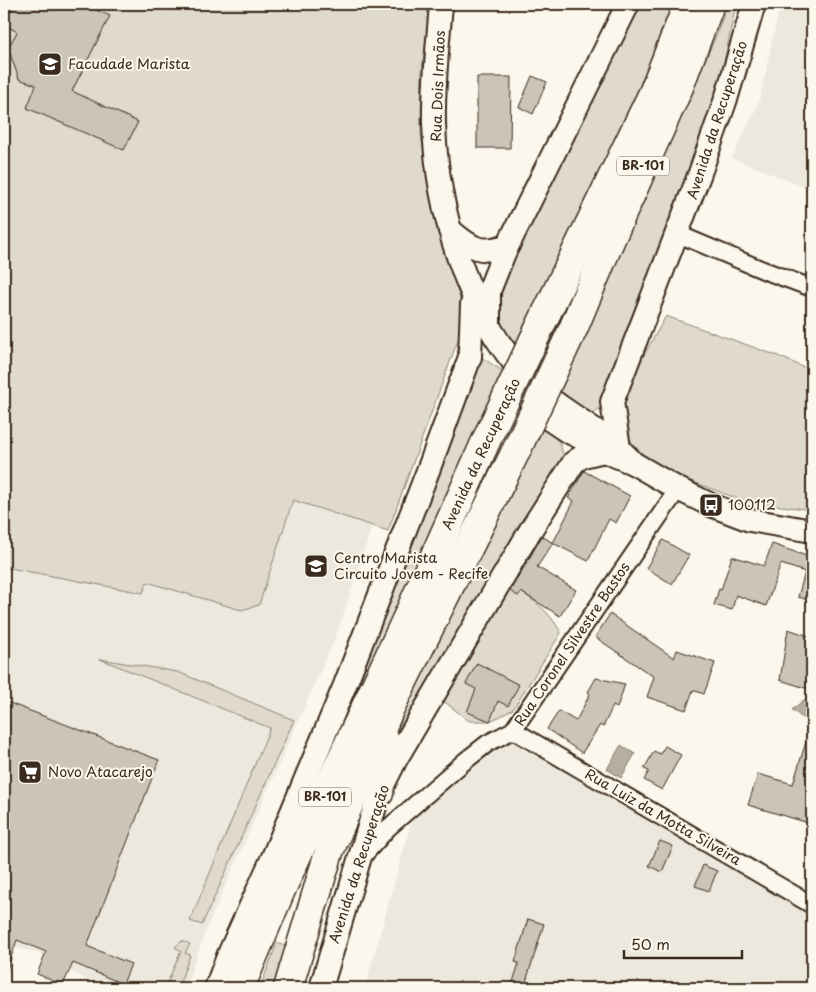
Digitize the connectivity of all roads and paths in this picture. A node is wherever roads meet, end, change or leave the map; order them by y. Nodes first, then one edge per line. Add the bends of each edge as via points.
1 (441, 4) edge
2 (628, 4) edge
3 (688, 4) edge
4 (710, 4) edge
5 (754, 4) edge
6 (450, 230) junction
7 (678, 234) junction
8 (508, 245) junction
9 (812, 288) edge
10 (470, 293) junction
11 (491, 329) junction
12 (496, 355) junction
13 (470, 358) junction
14 (612, 402) junction
15 (575, 427) junction
16 (619, 454) junction
17 (572, 464) junction
18 (678, 489) junction
19 (812, 531) edge
20 (390, 708) junction
21 (513, 730) junction
22 (379, 793) junction
23 (358, 861) junction
24 (812, 905) edge
25 (216, 988) edge
26 (240, 988) edge
27 (288, 988) edge
28 (320, 988) edge

1 - 6 main road, Rua Dois Irmãos via 434,124
2 - 8 main road
3 - 26 highway, Avenida da Recuperação / BR-101, bridge via 653,93 490,432 281,890
4 - 20 highway, Avenida da Recuperação / BR-101, bridge via 678,87 574,327
5 - 7 main road, Avenida da Recuperação via 727,96
6 - 8 main road via 475,248 491,250
6 - 10 main road, Rua Dois Irmãos
7 - 9 street
7 - 14 main road, Avenida da Recuperação
8 - 11 main road via 489,291
10 - 11 main road, Rua Dois Irmãos
10 - 12 main road, Rua Dois Irmãos via 484,335
10 - 13 main road, Rua Dois Irmãos
11 - 15 main road, Rua Dois Irmãos via 503,350 532,384 564,410
12 - 13 main road via 484,346
12 - 15 main road, Rua Dois Irmãos via 520,390 543,415
13 - 25 main road via 345,685
14 - 15 main road, Avenida da Recuperação via 602,418
14 - 16 main road
15 - 16 main road, Rua Dois Irmãos
15 - 17 main road
16 - 17 main road via 582,456
16 - 18 main road, Rua Dois Irmãos
17 - 22 main road, Avenida da Recuperação via 426,706
18 - 19 main road, Rua Dois Irmãos via 750,520
18 - 21 street, Rua Coronel Silvestre Bastos
20 - 22 highway
20 - 27 highway, Avenida da Recuperação / BR-101 via 329,852
21 - 23 street, Rua Coronel Silvestre Bastos via 465,761 388,828
21 - 24 street, Rua Luiz da Motta Silveira
22 - 23 main road, Avenida da Recuperação
23 - 28 main road, Avenida da Recuperação

